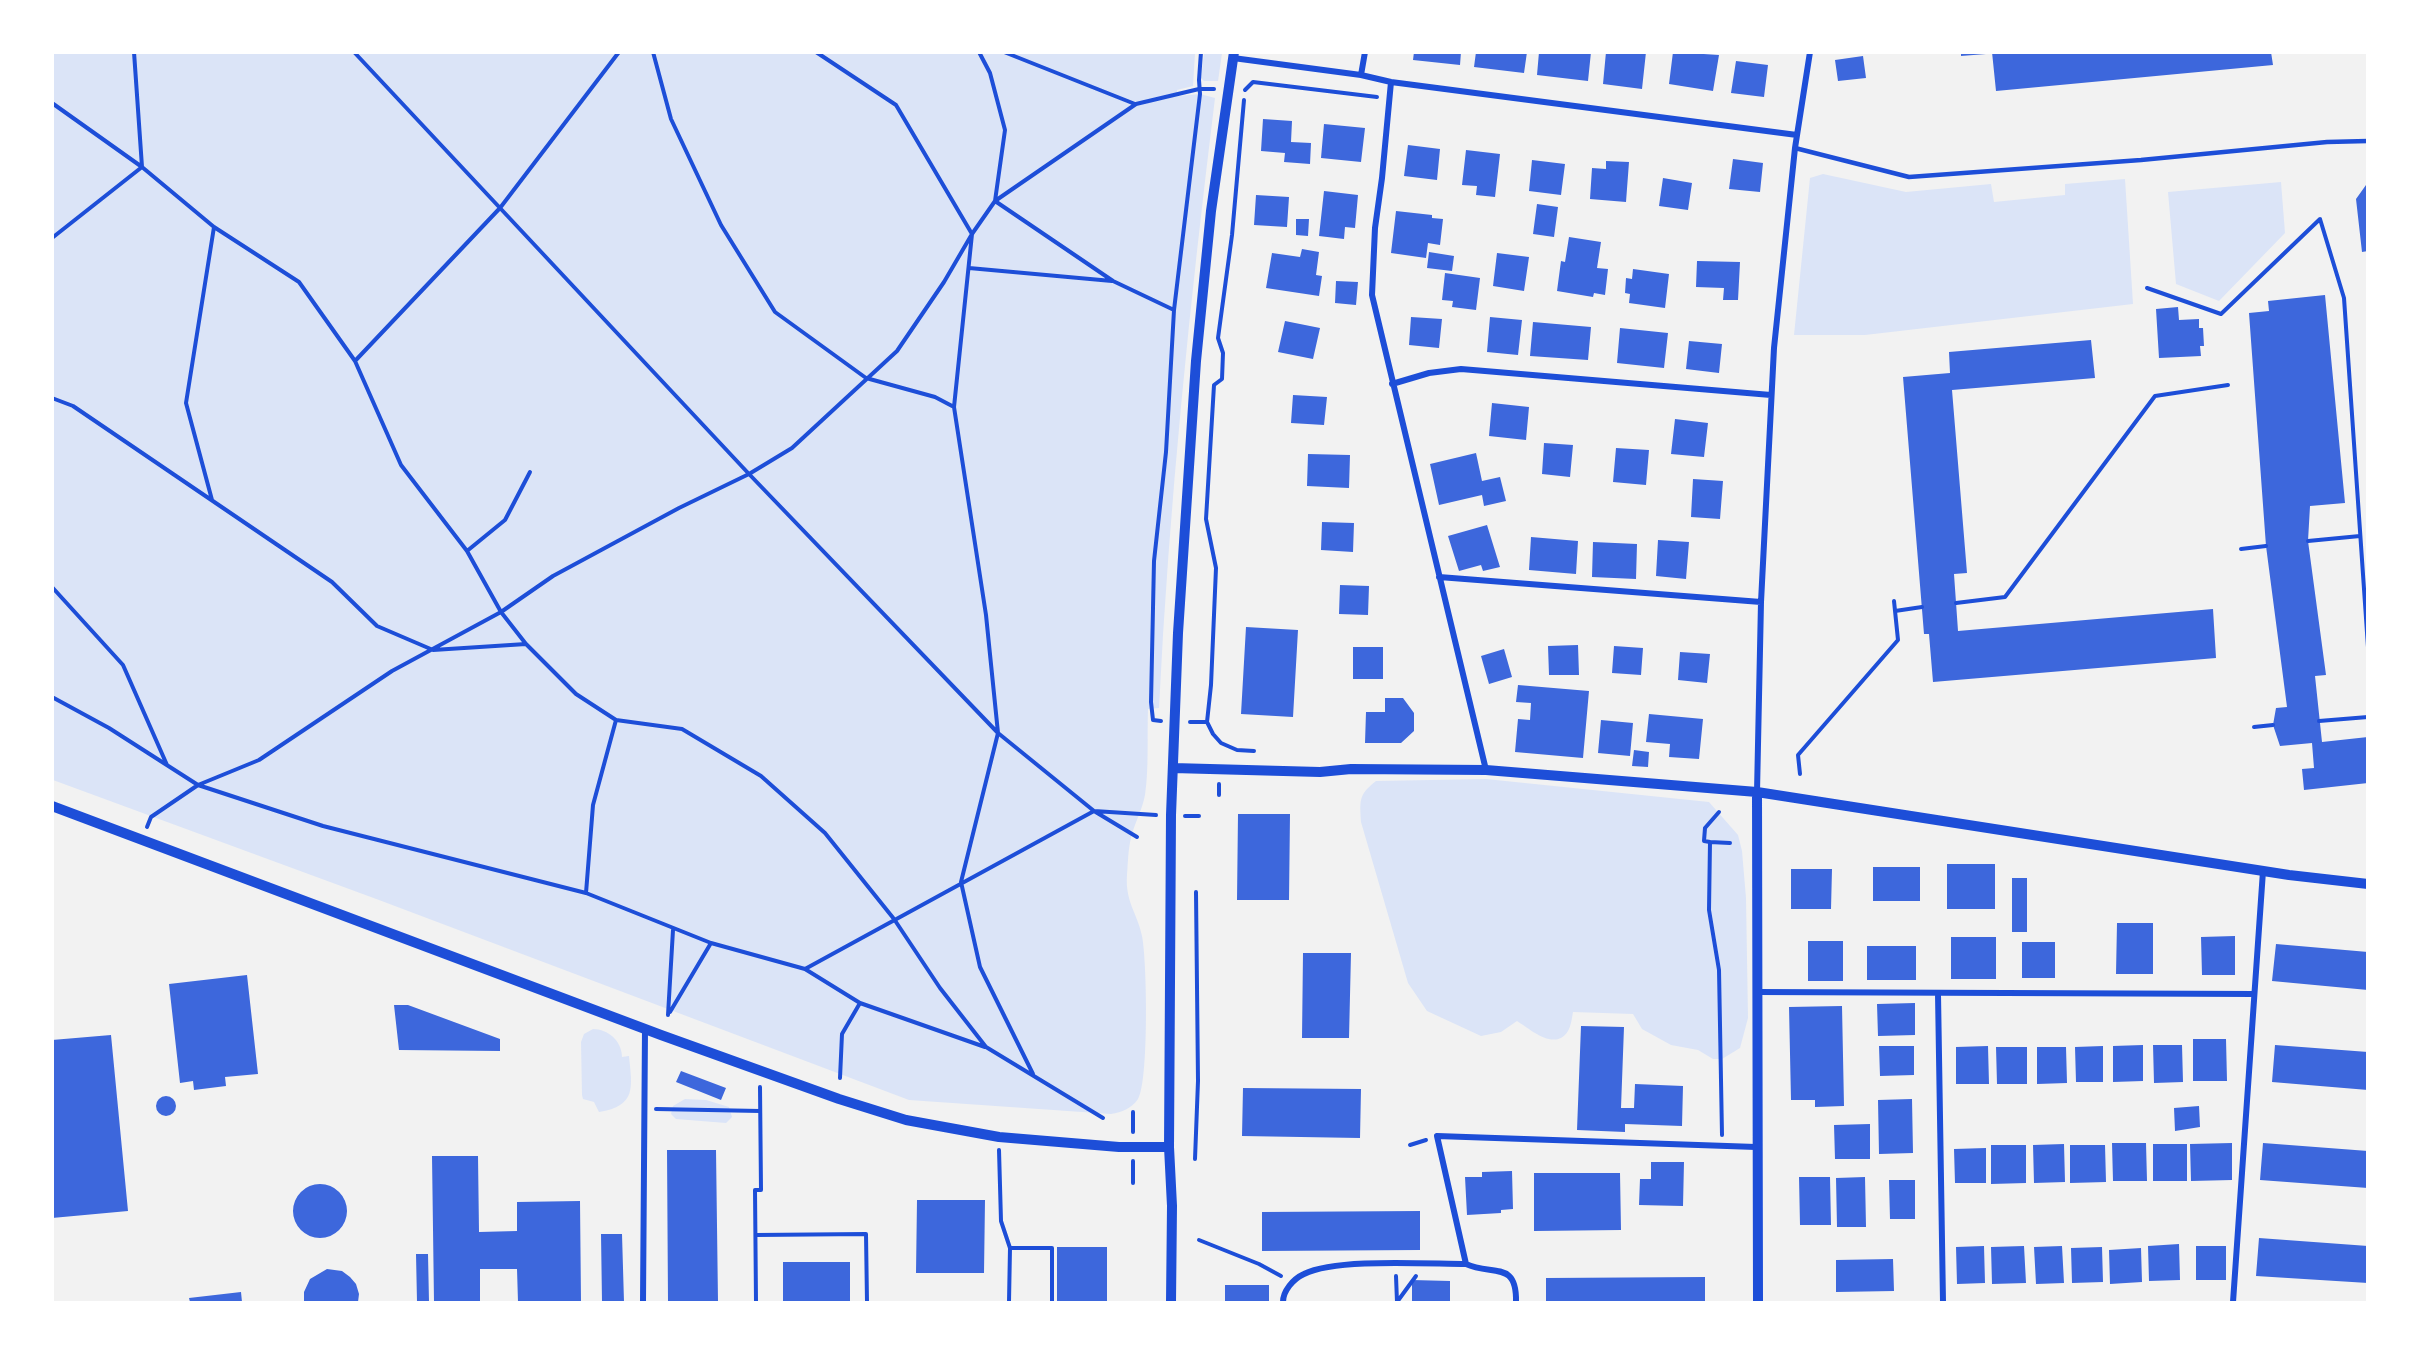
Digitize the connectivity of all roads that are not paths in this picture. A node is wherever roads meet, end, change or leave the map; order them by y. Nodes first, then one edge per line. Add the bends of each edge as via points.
1 (1365, 52) edge
2 (1810, 52) edge
3 (1233, 55) edge
4 (1361, 75) junction
5 (1391, 82) junction
6 (1797, 135) junction
7 (2367, 141) edge
8 (1795, 148) junction
9 (1392, 384) junction
10 (1771, 395) junction
11 (1439, 577) junction
12 (1761, 602) junction
13 (1173, 768) junction
14 (1486, 770) junction
15 (1757, 792) junction
16 (52, 806) edge
17 (2263, 871) junction
18 (2367, 884) edge
19 (1756, 992) junction
20 (1938, 994) junction
21 (2254, 994) junction
22 (645, 1029) junction
23 (1169, 1148) junction
24 (1756, 1148) junction
25 (1466, 1264) junction
26 (643, 1302) edge
27 (1171, 1302) edge
28 (1283, 1302) edge
29 (1516, 1302) edge
30 (1758, 1302) edge
31 (1943, 1302) edge
32 (2233, 1302) edge

1 - 4 street
2 - 6 street
3 - 4 street
3 - 13 street via 1211,211 1196,361
4 - 5 street
5 - 6 street
5 - 9 street via 1371,295
6 - 8 street
7 - 8 lane via 1909,177
8 - 10 street
9 - 10 street via 1461,369
9 - 11 street
10 - 12 street
11 - 12 street
11 - 14 street
12 - 15 street
13 - 14 street via 1320,772
13 - 23 street
14 - 15 street
15 - 17 street
15 - 19 street
16 - 22 street
17 - 18 street
17 - 21 street
19 - 20 street
19 - 24 street
20 - 21 street
20 - 31 street
21 - 32 street
22 - 23 street via 906,1120 999,1137
22 - 26 street
23 - 27 street
24 - 25 street via 1437,1136
24 - 30 street
25 - 28 street via 1321,1268 1293,1281
25 - 29 street via 1507,1273 1513,1280

